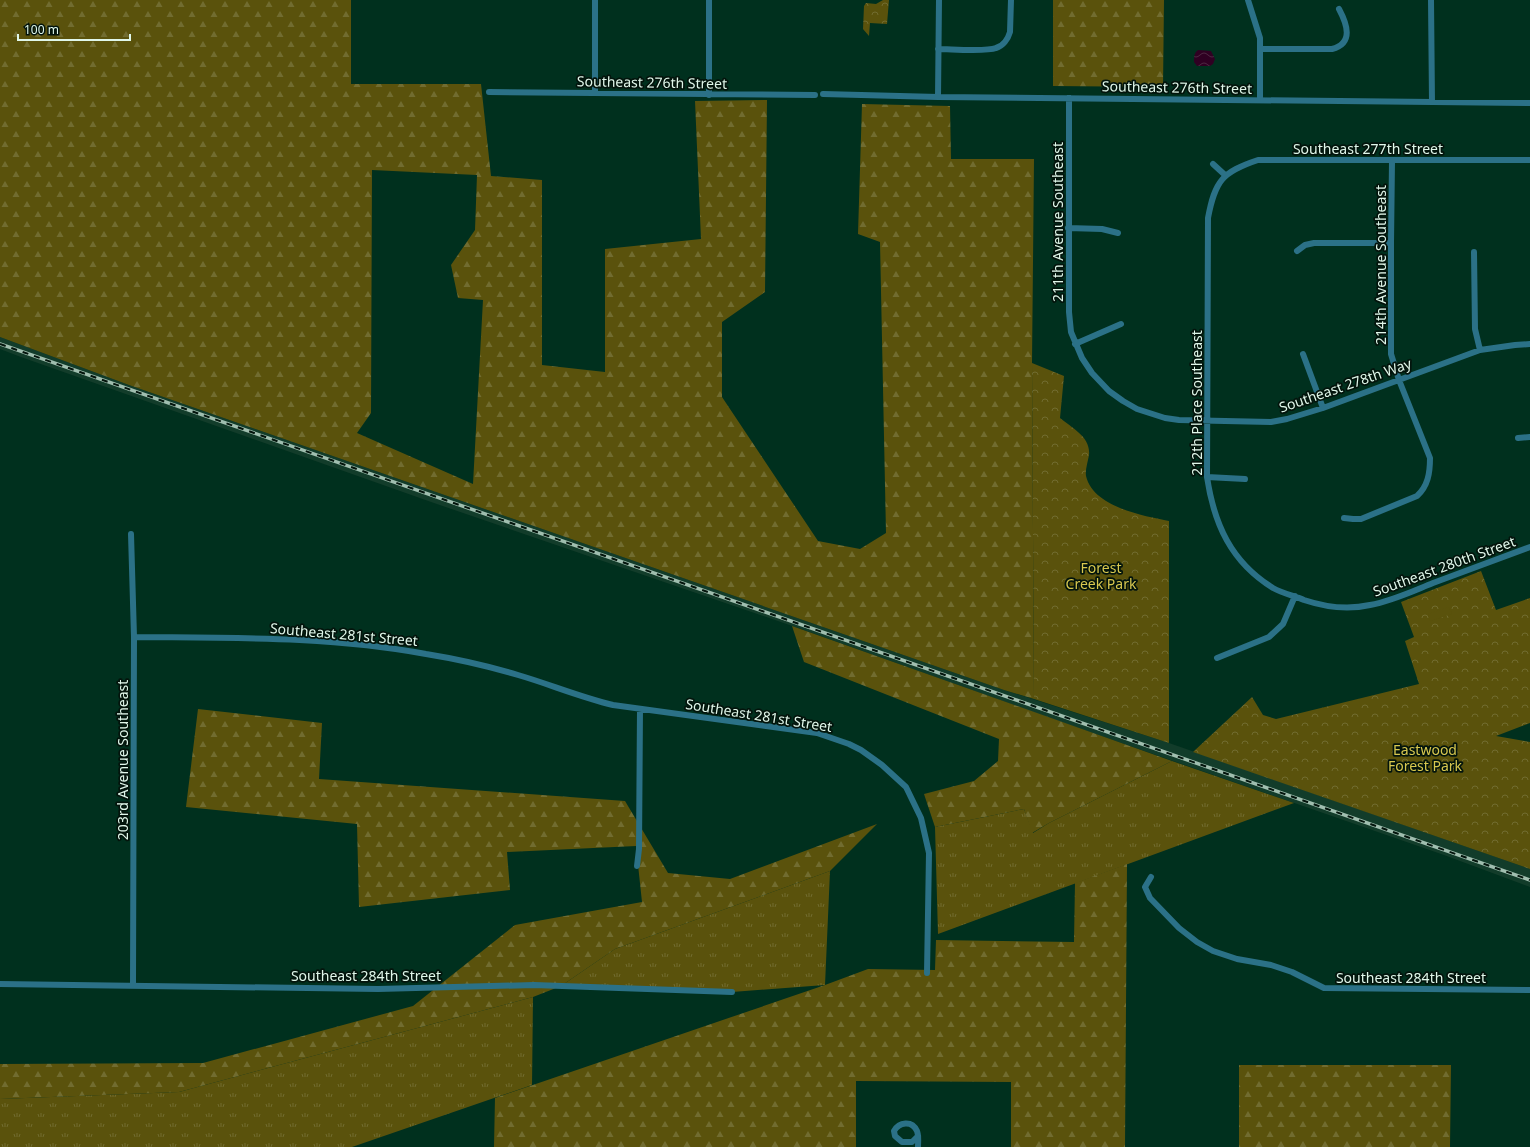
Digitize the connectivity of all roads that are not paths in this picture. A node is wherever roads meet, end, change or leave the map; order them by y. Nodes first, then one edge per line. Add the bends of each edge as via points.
1 (595, 0) edge
2 (709, 0) edge
3 (938, 0) edge
4 (1011, 0) edge
5 (1248, 0) edge
6 (1431, 0) edge
7 (1339, 9) dead end
8 (938, 48) junction
9 (1260, 49) junction
10 (489, 92) dead end
11 (595, 93) junction
12 (823, 94) dead end
13 (709, 95) junction
14 (816, 95) dead end
15 (938, 97) junction
16 (1069, 98) junction
17 (1260, 100) junction
18 (1432, 102) junction
19 (1530, 103) edge
20 (1530, 160) edge
21 (1392, 161) junction
22 (1213, 164) dead end
23 (1225, 175) junction
24 (1068, 228) junction
25 (1118, 233) dead end
26 (1391, 243) junction
27 (1297, 251) dead end
28 (1474, 252) dead end
29 (1121, 324) dead end
30 (1075, 344) junction
31 (1530, 344) edge
32 (1480, 350) junction
33 (1303, 354) dead end
34 (1400, 380) junction
35 (1323, 408) junction
36 (1208, 422) junction
37 (1530, 437) edge
38 (1518, 438) dead end
39 (1207, 477) junction
40 (1245, 479) dead end
41 (1344, 518) dead end
42 (131, 534) dead end
43 (1530, 547) edge
44 (1295, 596) junction
45 (134, 637) junction
46 (1217, 658) dead end
47 (640, 709) junction
48 (637, 866) dead end
49 (1151, 877) dead end
50 (927, 973) dead end
51 (0, 984) edge
52 (133, 986) junction
53 (1530, 990) edge
54 (732, 992) dead end
55 (918, 1136) dead end
56 (918, 1147) edge

1 - 11 street
2 - 13 street
3 - 8 street
4 - 8 street via 1009,37 997,48
5 - 9 street via 1258,29
6 - 18 street
7 - 9 street via 1346,22 1346,34 1344,42 1338,47
8 - 15 street
9 - 17 street
10 - 11 street, Southeast 276th Street
11 - 13 street, Southeast 276th Street
12 - 15 street, Southeast 276th Street
13 - 14 street, Southeast 276th Street
15 - 16 street, Southeast 276th Street
16 - 17 street, Southeast 276th Street
16 - 24 street, 211th Avenue Southeast
17 - 18 street, Southeast 276th Street
18 - 19 street, Southeast 276th Street
20 - 21 street, Southeast 277th Street
21 - 23 street, Southeast 277th Street via 1258,160
21 - 26 street, 214th Avenue Southeast
22 - 23 street
23 - 36 street, 212th Place Southeast via 1214,191 1208,218
24 - 25 street via 1102,229
24 - 30 street, 211th Avenue Southeast via 1069,312
26 - 27 street via 1314,243
26 - 34 street, 214th Avenue Southeast via 1391,354
28 - 32 street via 1475,329
29 - 30 street
30 - 36 street, Southeast 278th Way via 1092,373 1123,401 1137,409 1165,418
31 - 32 street, Southeast 278th Way
32 - 34 street, Southeast 278th Way
33 - 35 street
34 - 35 street, Southeast 278th Way
34 - 41 street, 214th Avenue Southeast via 1430,458 1427,482 1417,496 1361,519
35 - 36 street, Southeast 278th Way via 1270,422
36 - 39 street, 212th Place Southeast
37 - 38 street
39 - 40 street
39 - 44 street, 212th Place Southeast via 1215,516 1240,559 1274,588
42 - 45 street, 203rd Avenue Southeast
43 - 44 street, Southeast 280th Street via 1369,605 1342,608 1316,604
44 - 46 street via 1283,624 1269,637
45 - 47 street, Southeast 281st Street via 257,638 392,648 476,664 516,674 598,701
45 - 52 street, 203rd Avenue Southeast
47 - 48 street
47 - 50 street, Southeast 281st Street via 817,733 849,744 882,764 906,788 921,818 928,842
49 - 53 street, Southeast 284th Street via 1145,887 1150,898 1179,928 1197,942 1237,959 1271,964 1324,988
51 - 52 street, Southeast 284th Street
52 - 54 street, Southeast 284th Street via 378,989 534,985
55 - 56 street

